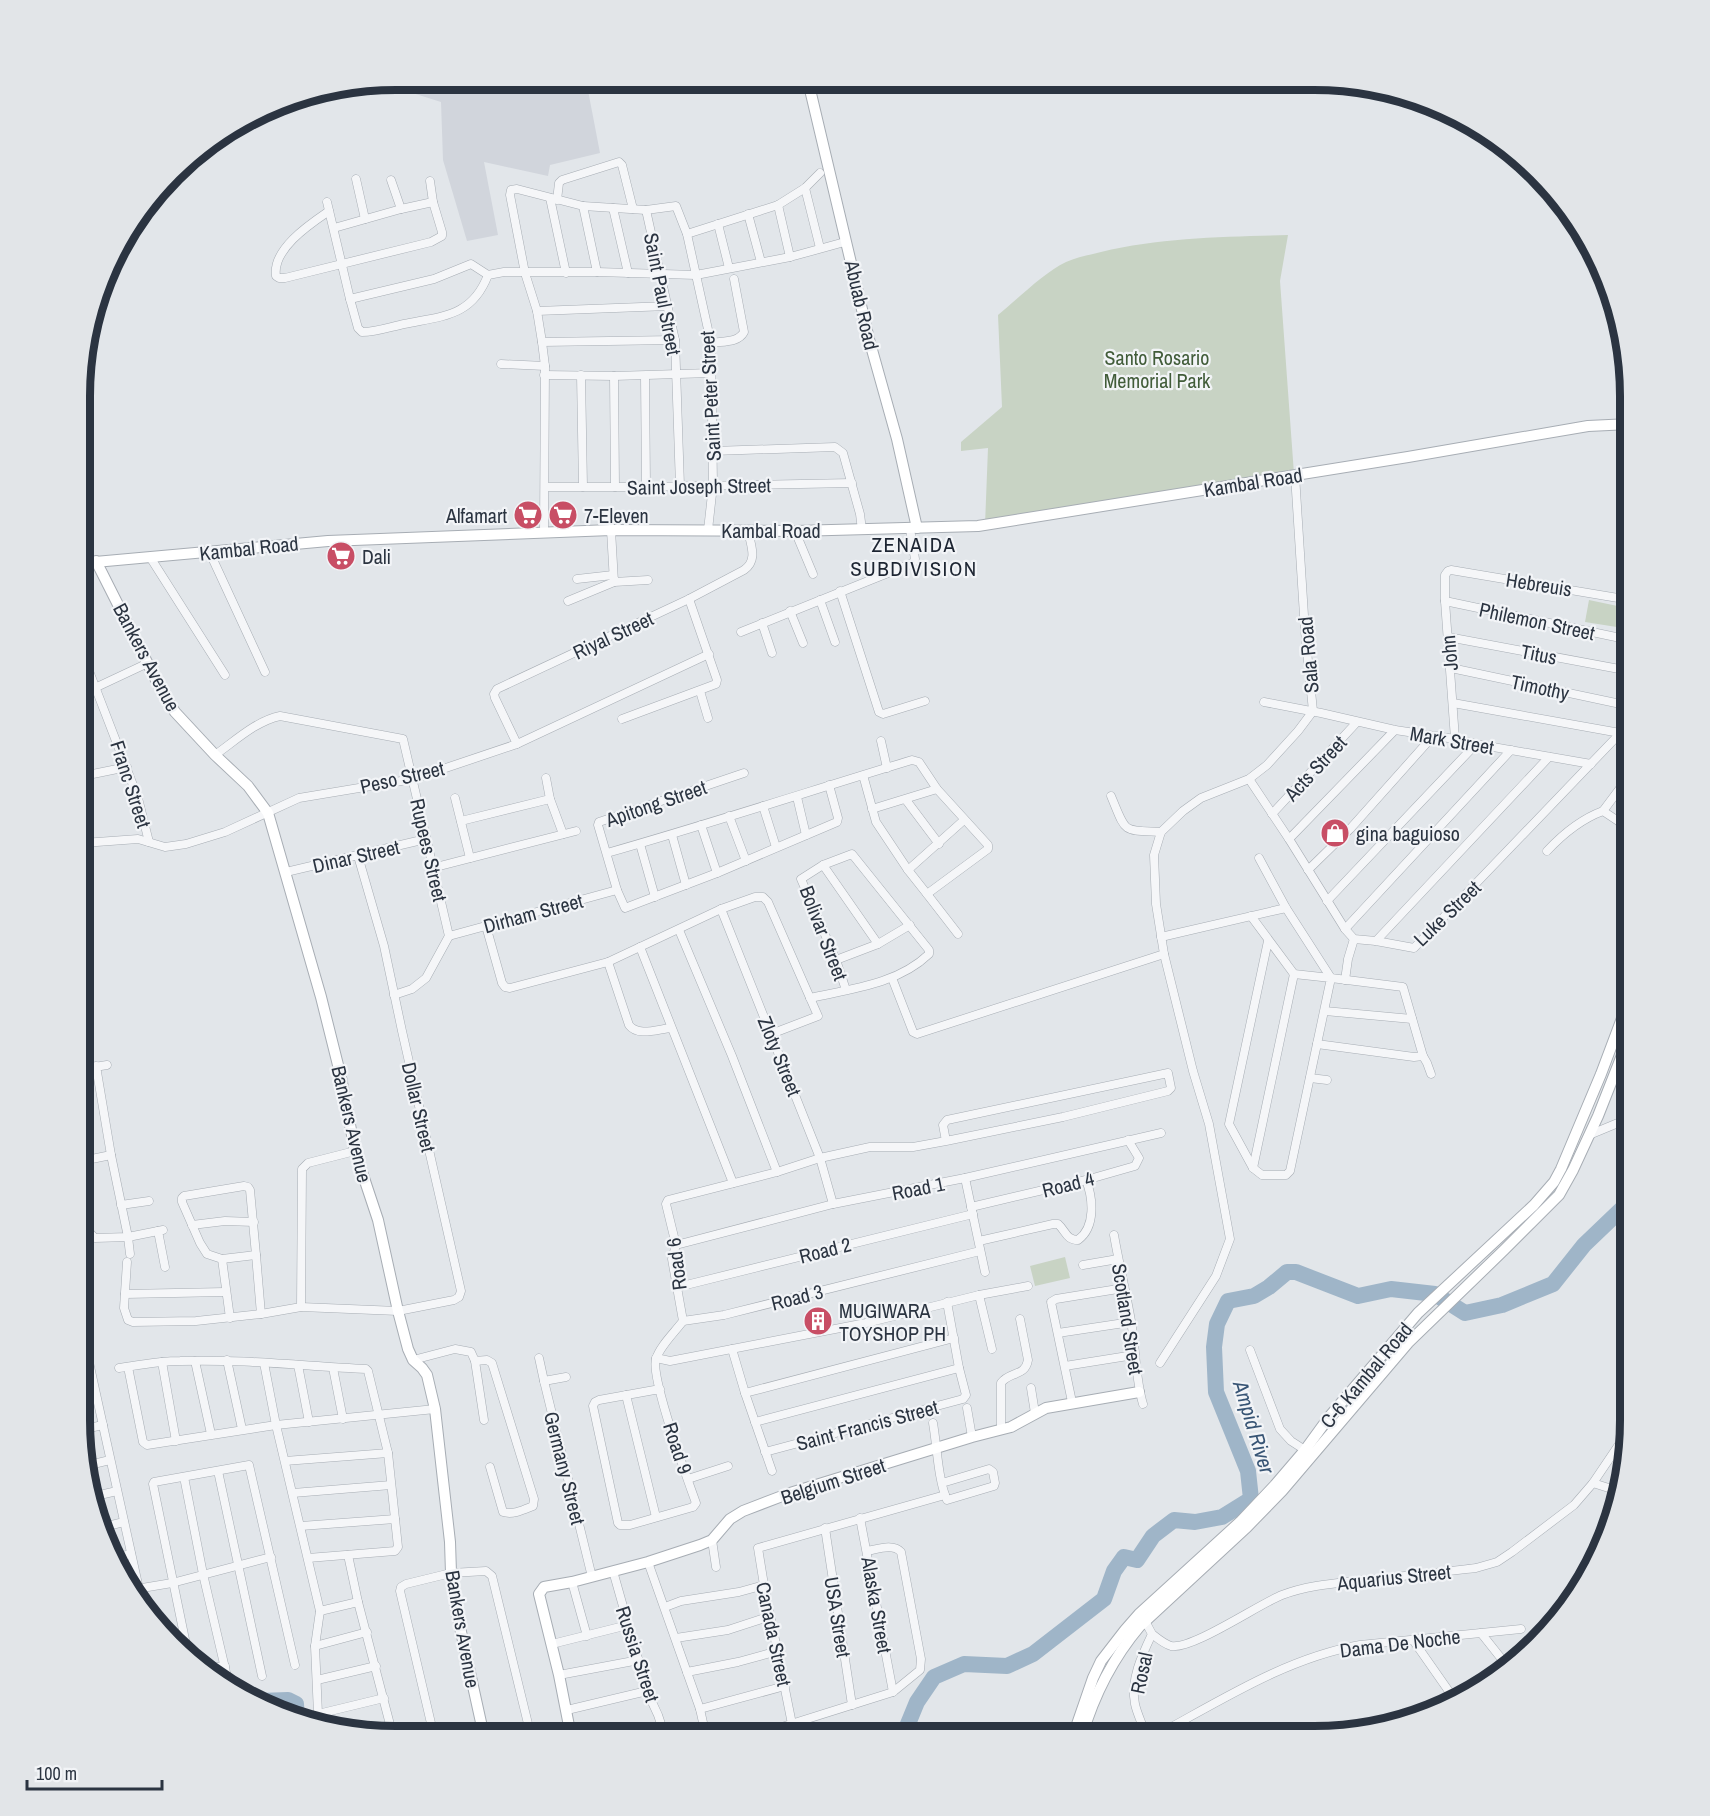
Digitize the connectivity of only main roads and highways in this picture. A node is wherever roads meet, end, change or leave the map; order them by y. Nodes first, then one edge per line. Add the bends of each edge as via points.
1 (810, 90) edge
2 (1620, 424) edge
3 (914, 529) junction
4 (96, 561) junction
5 (90, 562) edge
6 (1620, 1026) edge
7 (1620, 1062) edge
8 (1139, 1392) road end
9 (1309, 1452) junction
10 (1142, 1617) junction
11 (482, 1726) edge
12 (569, 1726) edge
13 (1076, 1726) edge
14 (1085, 1726) edge

1 - 3 main road, Abuab Road via 897,440
2 - 3 main road, Kambal Road via 1588,426 978,526
3 - 4 main road, Kambal Road via 611,530 328,540
4 - 5 main road, Kambal Road
4 - 11 main road, Bankers Avenue via 174,712 248,786 268,813 341,1077 355,1151 378,1221 398,1311 413,1360 427,1376 435,1409 456,1609
6 - 9 main road, C-6 Kambal Road via 1554,1182 1418,1313 1329,1416
7 - 9 main road, C-6 Kambal Road via 1573,1170 1558,1195 1427,1324
8 - 12 main road, Belgium Street via 1046,1408 1011,1427 790,1493 743,1511 730,1519 712,1540 648,1562 544,1587 539,1594
9 - 10 main road, C-6 Kambal Road
10 - 13 main road, C-6 Kambal Road via 1101,1661
10 - 14 main road, C-6 Kambal Road via 1101,1684

